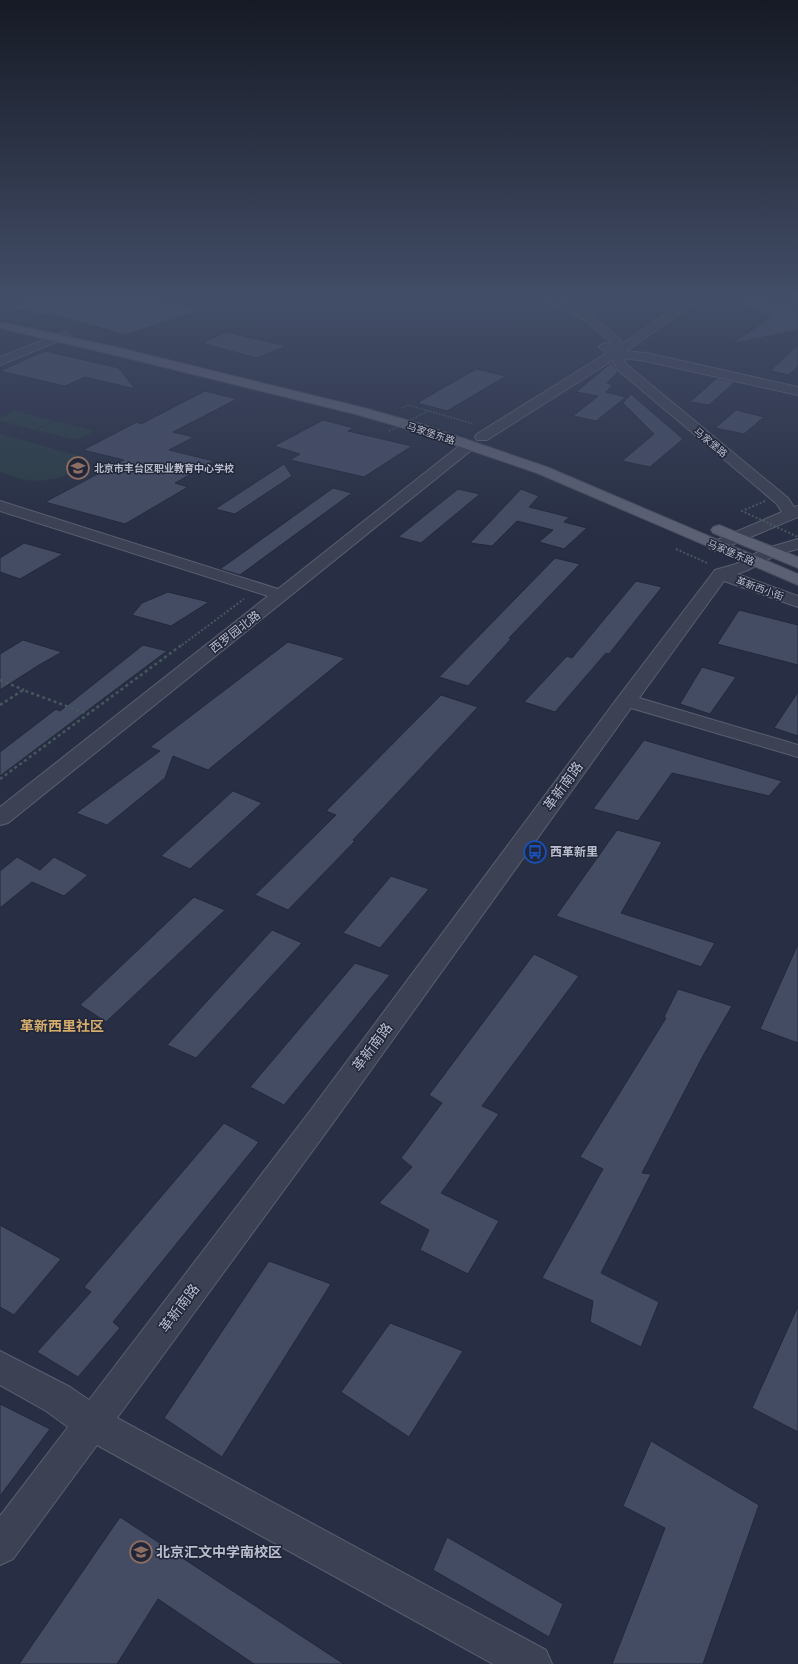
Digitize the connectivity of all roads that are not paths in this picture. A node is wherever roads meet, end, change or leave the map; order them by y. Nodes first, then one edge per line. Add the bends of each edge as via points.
1 (218, 376) edge
2 (581, 376) edge
3 (632, 376) edge
4 (729, 376) edge
5 (798, 391) edge
6 (476, 441) junction
7 (561, 464) dead end
8 (0, 506) edge
9 (795, 512) edge
10 (708, 526) dead end
11 (735, 538) junction
12 (798, 544) edge
13 (716, 546) junction
14 (761, 556) junction
15 (798, 563) edge
16 (714, 569) junction
17 (798, 580) edge
18 (281, 595) junction
19 (798, 602) edge
20 (626, 700) junction
21 (798, 751) edge
22 (0, 818) edge
23 (0, 1367) edge
24 (93, 1424) junction
25 (0, 1546) edge
26 (532, 1664) edge

1 - 6 main road, 马家堡东路
2 - 6 street, 西罗园北路
3 - 9 street, 马家堡路
4 - 5 street
6 - 7 main road, 马家堡东路
6 - 13 main road, 马家堡东路
6 - 18 street, 西罗园北路
8 - 18 street
9 - 11 street
10 - 11 main road, 马家堡东路
11 - 13 street
11 - 14 main road, 马家堡东路
12 - 14 street
13 - 14 main road, 马家堡东路
14 - 15 main road, 马家堡东路
14 - 16 street
14 - 17 main road, 马家堡东路
16 - 19 street, 革新西小街
16 - 20 street, 革新南路
18 - 22 street, 西罗园北路
20 - 21 street
20 - 24 street, 革新南路
23 - 24 street via 58,1399
24 - 25 street, 革新南路
24 - 26 street

